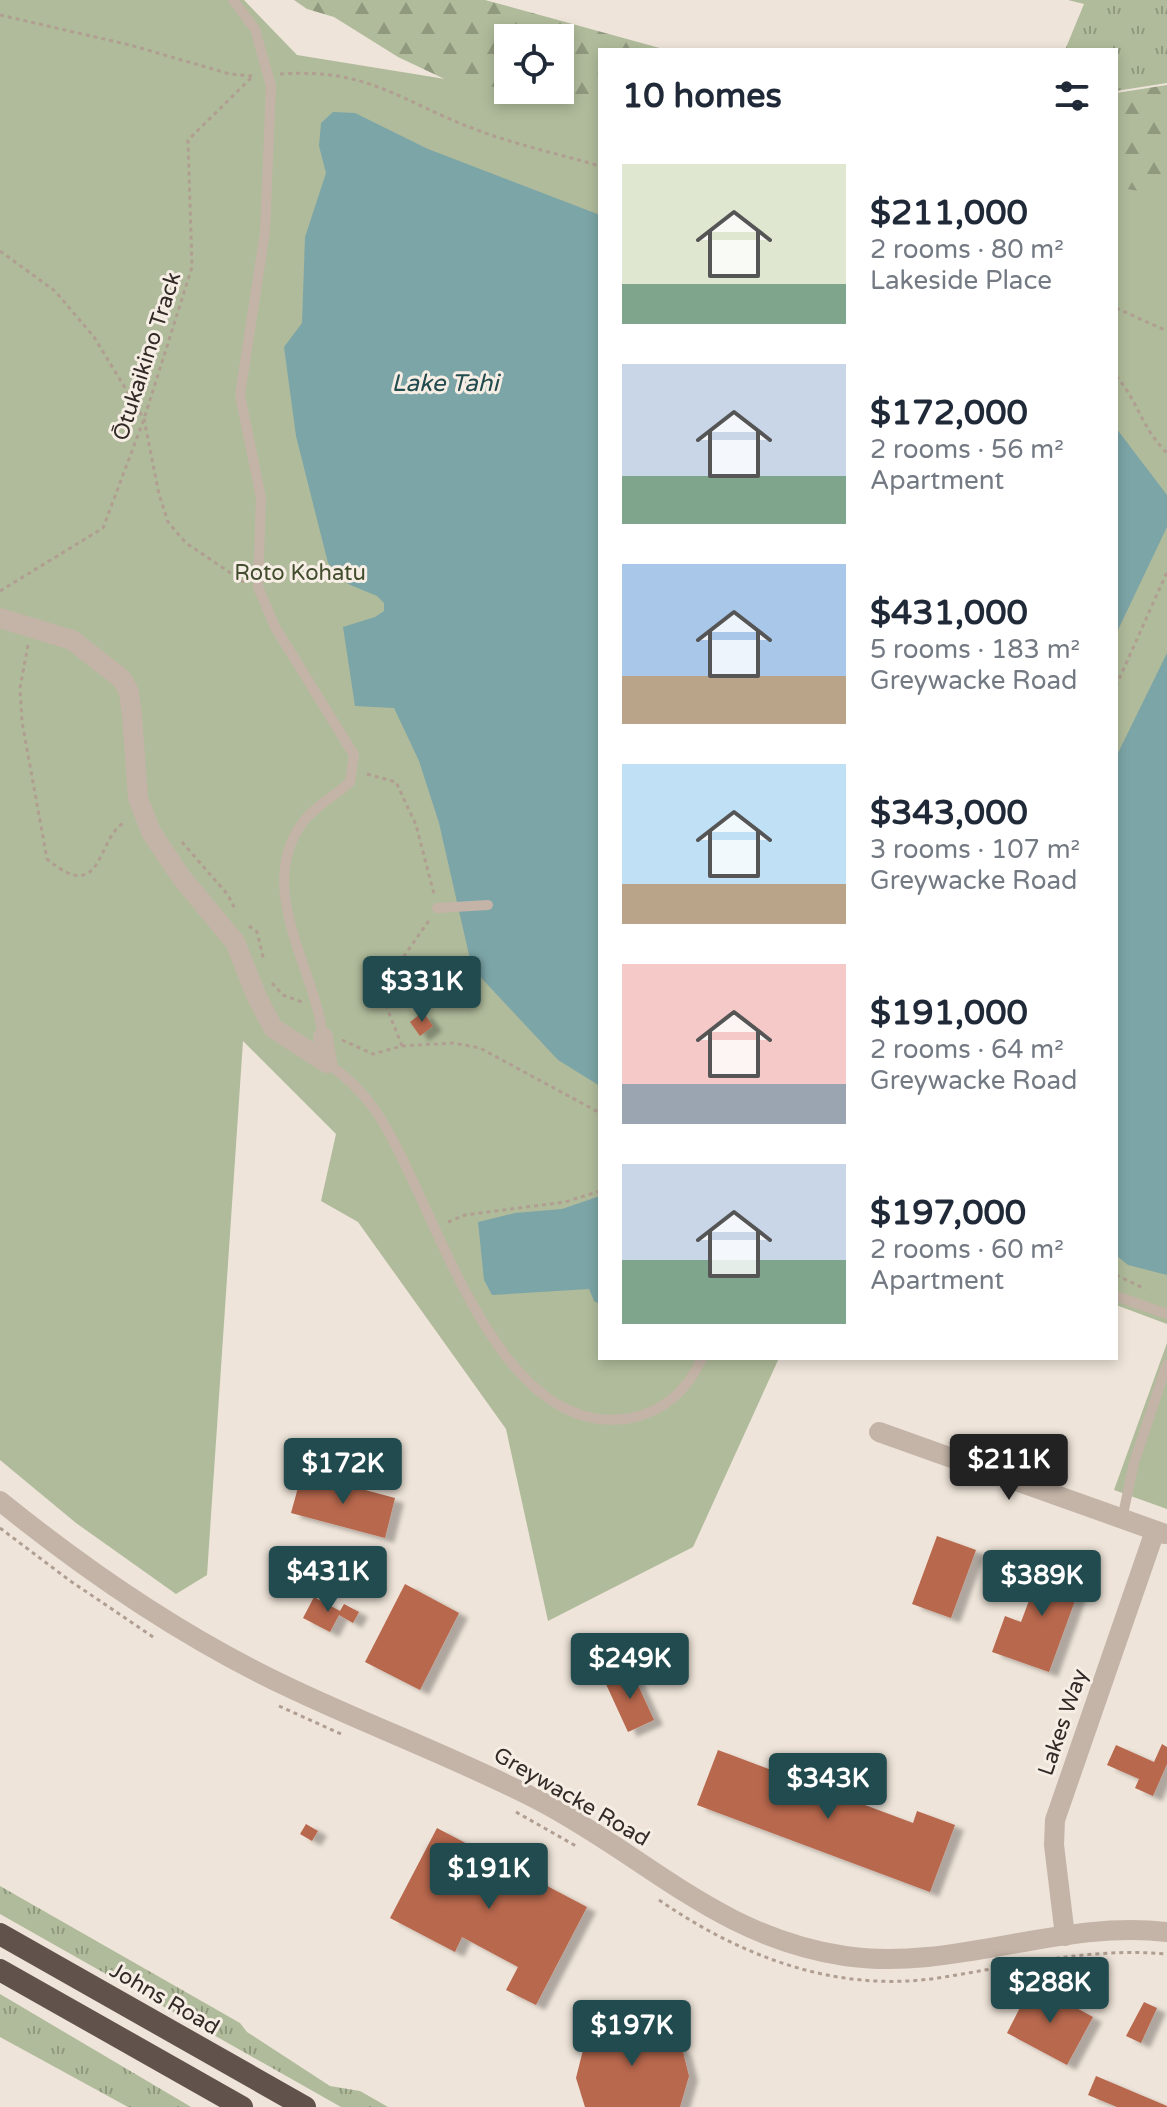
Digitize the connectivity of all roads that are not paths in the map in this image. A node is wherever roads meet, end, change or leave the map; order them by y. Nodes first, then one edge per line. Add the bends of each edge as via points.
1 (233, 0) edge
2 (0, 618) edge
3 (488, 905) dead end
4 (437, 908) road end
5 (323, 1037) joint
6 (327, 1063) junction
7 (1118, 1297) edge
8 (1167, 1314) edge
9 (701, 1360) edge
10 (1167, 1364) edge
11 (879, 1432) dead end
12 (0, 1501) edge
13 (1122, 1519) junction
14 (1161, 1533) edge
15 (1167, 1932) edge
16 (0, 1934) edge
17 (1065, 1936) junction
18 (0, 1970) edge
19 (241, 2107) edge
20 (305, 2107) edge

1 - 5 lane via 255,29 270,75 265,232 240,395 261,498 260,592 275,627 354,755 350,782 304,820 284,866 285,901
2 - 6 street via 84,646 122,679 129,692 135,782 143,815 164,855 235,942 273,1028
3 - 4 lane
5 - 6 street
6 - 9 lane via 349,1078 377,1112 483,1324 529,1382 565,1409 605,1422 655,1411 690,1383
7 - 8 lane
10 - 13 lane via 1134,1463
11 - 13 street
12 - 17 street, Greywacke Road via 176,1627 288,1687 546,1805 719,1915 759,1934 801,1949 849,1957 911,1959
13 - 14 street
14 - 17 street, Lakes Way via 1055,1820
15 - 17 street, Greywacke Road
16 - 20 highway, Johns Road
18 - 19 highway

